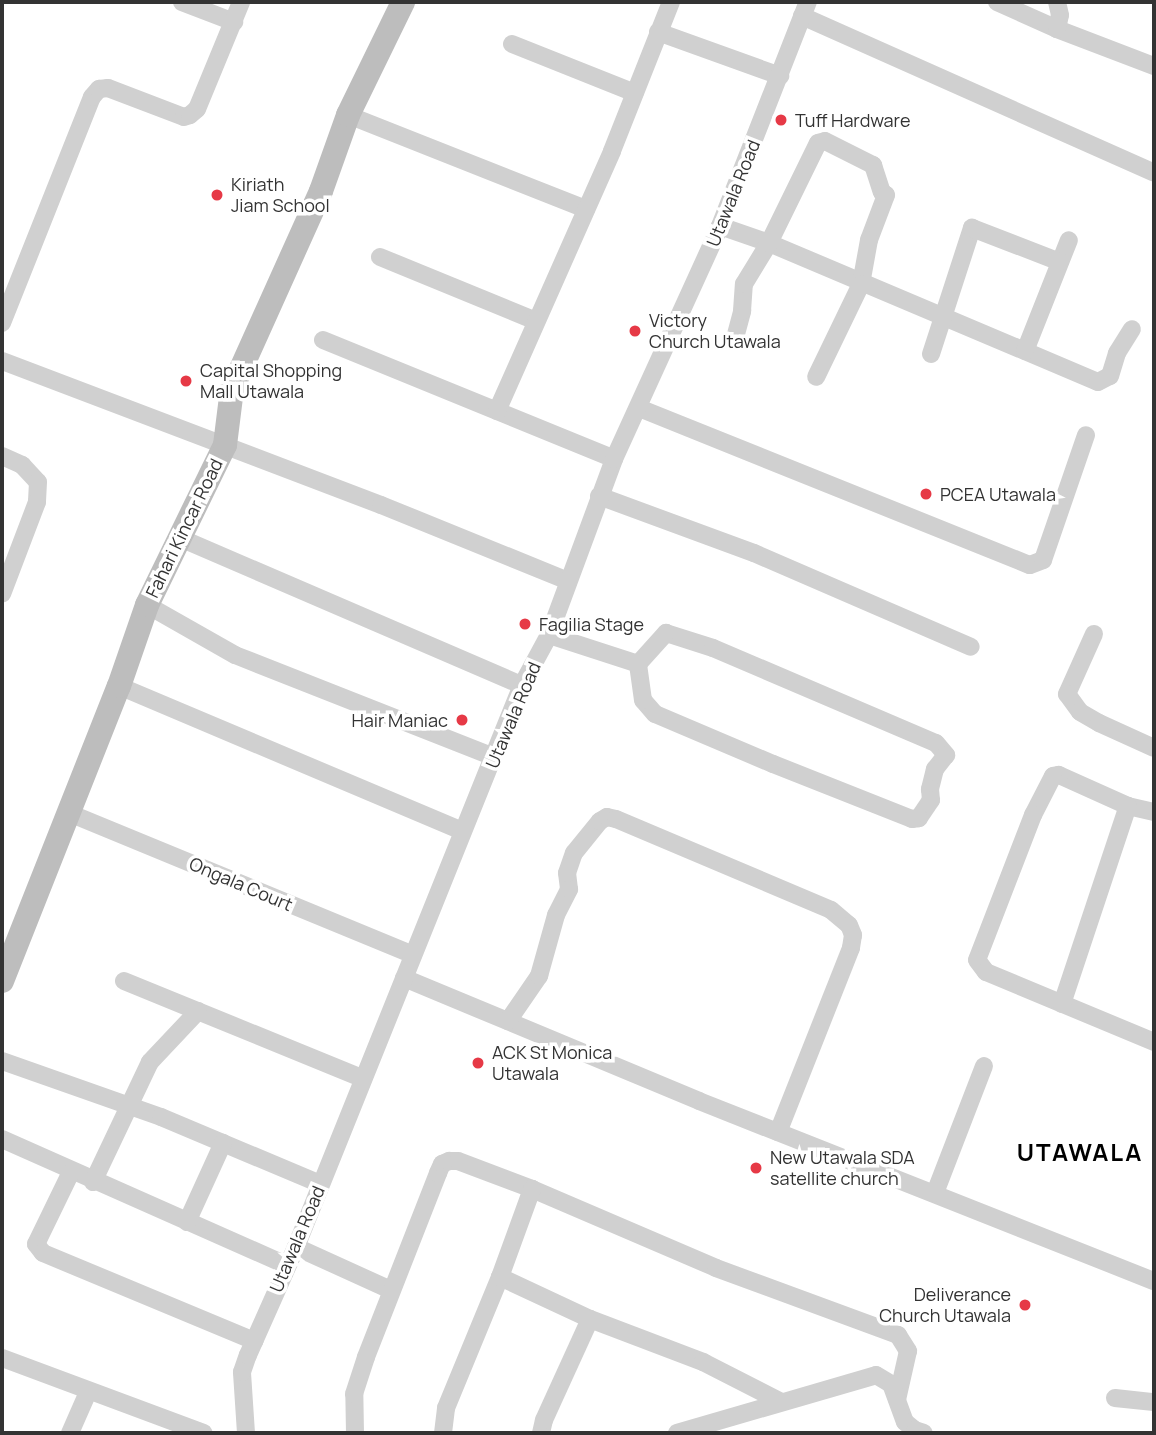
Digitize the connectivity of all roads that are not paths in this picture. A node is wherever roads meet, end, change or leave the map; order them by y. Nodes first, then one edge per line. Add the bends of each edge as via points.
1 (182, 2) edge
2 (241, 2) edge
3 (403, 2) edge
4 (671, 2) edge
5 (997, 2) edge
6 (1057, 2) edge
7 (805, 9) edge
8 (233, 22) junction
9 (1057, 29) junction
10 (658, 32) junction
11 (512, 44) dead end
12 (1154, 65) edge
13 (780, 76) junction
14 (635, 93) junction
15 (348, 115) junction
16 (1154, 173) edge
17 (586, 209) junction
18 (720, 226) junction
19 (1069, 240) dead end
20 (769, 243) junction
21 (380, 257) dead end
22 (1060, 262) junction
23 (861, 284) junction
24 (945, 318) junction
25 (536, 321) junction
26 (2, 323) edge
27 (1132, 329) dead end
28 (735, 338) dead end
29 (323, 340) dead end
30 (1025, 351) junction
31 (931, 354) dead end
32 (2, 361) edge
33 (816, 377) dead end
34 (639, 408) junction
35 (497, 411) junction
36 (1086, 435) dead end
37 (225, 445) junction
38 (2, 456) edge
39 (614, 460) junction
40 (599, 496) junction
41 (180, 538) junction
42 (568, 581) junction
43 (2, 594) edge
44 (147, 605) junction
45 (1094, 634) dead end
46 (549, 635) junction
47 (971, 647) dead end
48 (638, 664) junction
49 (523, 685) junction
50 (119, 686) junction
51 (1154, 748) edge
52 (494, 757) junction
53 (1128, 806) junction
54 (1154, 812) edge
55 (69, 813) junction
56 (463, 831) junction
57 (413, 956) junction
58 (404, 978) junction
59 (2, 981) edge
60 (124, 981) dead end
61 (1062, 1004) junction
62 (198, 1011) junction
63 (508, 1021) junction
64 (1154, 1042) edge
65 (2, 1061) edge
66 (984, 1066) dead end
67 (362, 1078) junction
68 (130, 1106) junction
69 (778, 1132) junction
70 (2, 1139) edge
71 (223, 1143) junction
72 (71, 1172) junction
73 (93, 1182) junction
74 (320, 1184) junction
75 (532, 1189) junction
76 (935, 1194) junction
77 (187, 1222) junction
78 (296, 1247) junction
79 (287, 1265) junction
80 (500, 1278) junction
81 (1154, 1281) edge
82 (391, 1290) junction
83 (590, 1319) junction
84 (254, 1341) junction
85 (2, 1358) edge
86 (88, 1392) junction
87 (1115, 1398) dead end
88 (897, 1400) junction
89 (781, 1402) junction
90 (1154, 1402) edge
91 (163, 1426) edge
92 (69, 1433) edge
93 (204, 1433) edge
94 (246, 1433) edge
95 (355, 1433) edge
96 (443, 1433) edge
97 (541, 1433) edge
98 (677, 1433) edge
99 (924, 1433) edge

1 - 8 street
2 - 8 street
3 - 15 street, Fahari Kincar Road
4 - 10 street
5 - 9 street
6 - 9 street
7 - 13 street, Utawala Road
7 - 16 street
8 - 26 street via 197,109 190,115 184,117 108,88 99,89 92,97
9 - 12 street
10 - 13 street
10 - 14 street
11 - 14 street
13 - 18 street, Utawala Road
14 - 17 street
15 - 17 street
15 - 37 street, Fahari Kincar Road via 321,191 232,389
17 - 25 street
18 - 20 street
18 - 34 street, Utawala Road
19 - 22 street
20 - 23 street
20 - 23 street via 818,143 825,141 873,164 886,195 869,240
20 - 28 street via 744,284
21 - 25 street
22 - 24 street via 972,228
22 - 30 street
23 - 24 street
23 - 33 street
24 - 30 street
24 - 31 street
25 - 35 street
27 - 30 street via 1106,381 1098,382
29 - 35 street
32 - 37 street
34 - 36 street via 1030,565 1043,560
34 - 39 street, Utawala Road
35 - 39 street
37 - 41 street, Fahari Kincar Road
37 - 42 street
38 - 43 street via 22,465 38,482 37,502
39 - 40 street, Utawala Road
40 - 42 street, Utawala Road
40 - 47 street via 754,553
41 - 44 street, Fahari Kincar Road
41 - 49 street
42 - 46 street, Utawala Road
44 - 50 street, Fahari Kincar Road
44 - 52 street via 235,655
45 - 51 street via 1067,694 1080,712
46 - 48 street
46 - 49 street, Utawala Road
48 - 48 street via 643,700 655,714 912,819 919,818 931,800 935,769 946,755 936,743 673,634 660,637
49 - 52 street, Utawala Road
50 - 55 street, Fahari Kincar Road
50 - 56 street
52 - 56 street, Utawala Road
53 - 54 street
53 - 61 street
53 - 61 street via 1059,775 1048,781 978,953 986,972
55 - 57 street, Ongala Court
55 - 59 street, Fahari Kincar Road
56 - 57 street, Utawala Road
57 - 58 street, Utawala Road
58 - 63 street
58 - 67 street, Utawala Road
60 - 62 street
61 - 64 street
62 - 67 street
62 - 68 street via 150,1062
63 - 69 street
63 - 69 street via 539,976 556,915 569,889 567,873 574,853 600,821 617,818 831,910 849,925 851,948
65 - 68 street
66 - 76 street
67 - 74 street, Utawala Road
68 - 71 street
68 - 73 street
69 - 76 street
70 - 72 street
71 - 74 street
71 - 77 street
72 - 73 street
72 - 84 street via 36,1244 38,1249
73 - 77 street
74 - 78 street, Utawala Road
75 - 80 street
75 - 82 street via 458,1161 442,1164
75 - 88 street via 716,1268 898,1335 908,1350
76 - 81 street
77 - 79 street
78 - 79 street, Utawala Road
78 - 82 street
79 - 84 street, Utawala Road
80 - 83 street
80 - 96 street via 446,1408
82 - 95 street via 354,1394
83 - 89 street via 703,1362
83 - 97 street
84 - 94 street, Utawala Road via 242,1372
85 - 86 street
86 - 91 street
86 - 92 street
87 - 90 street
88 - 89 street via 891,1384 876,1375
88 - 99 street via 905,1422
89 - 98 street
91 - 93 street

